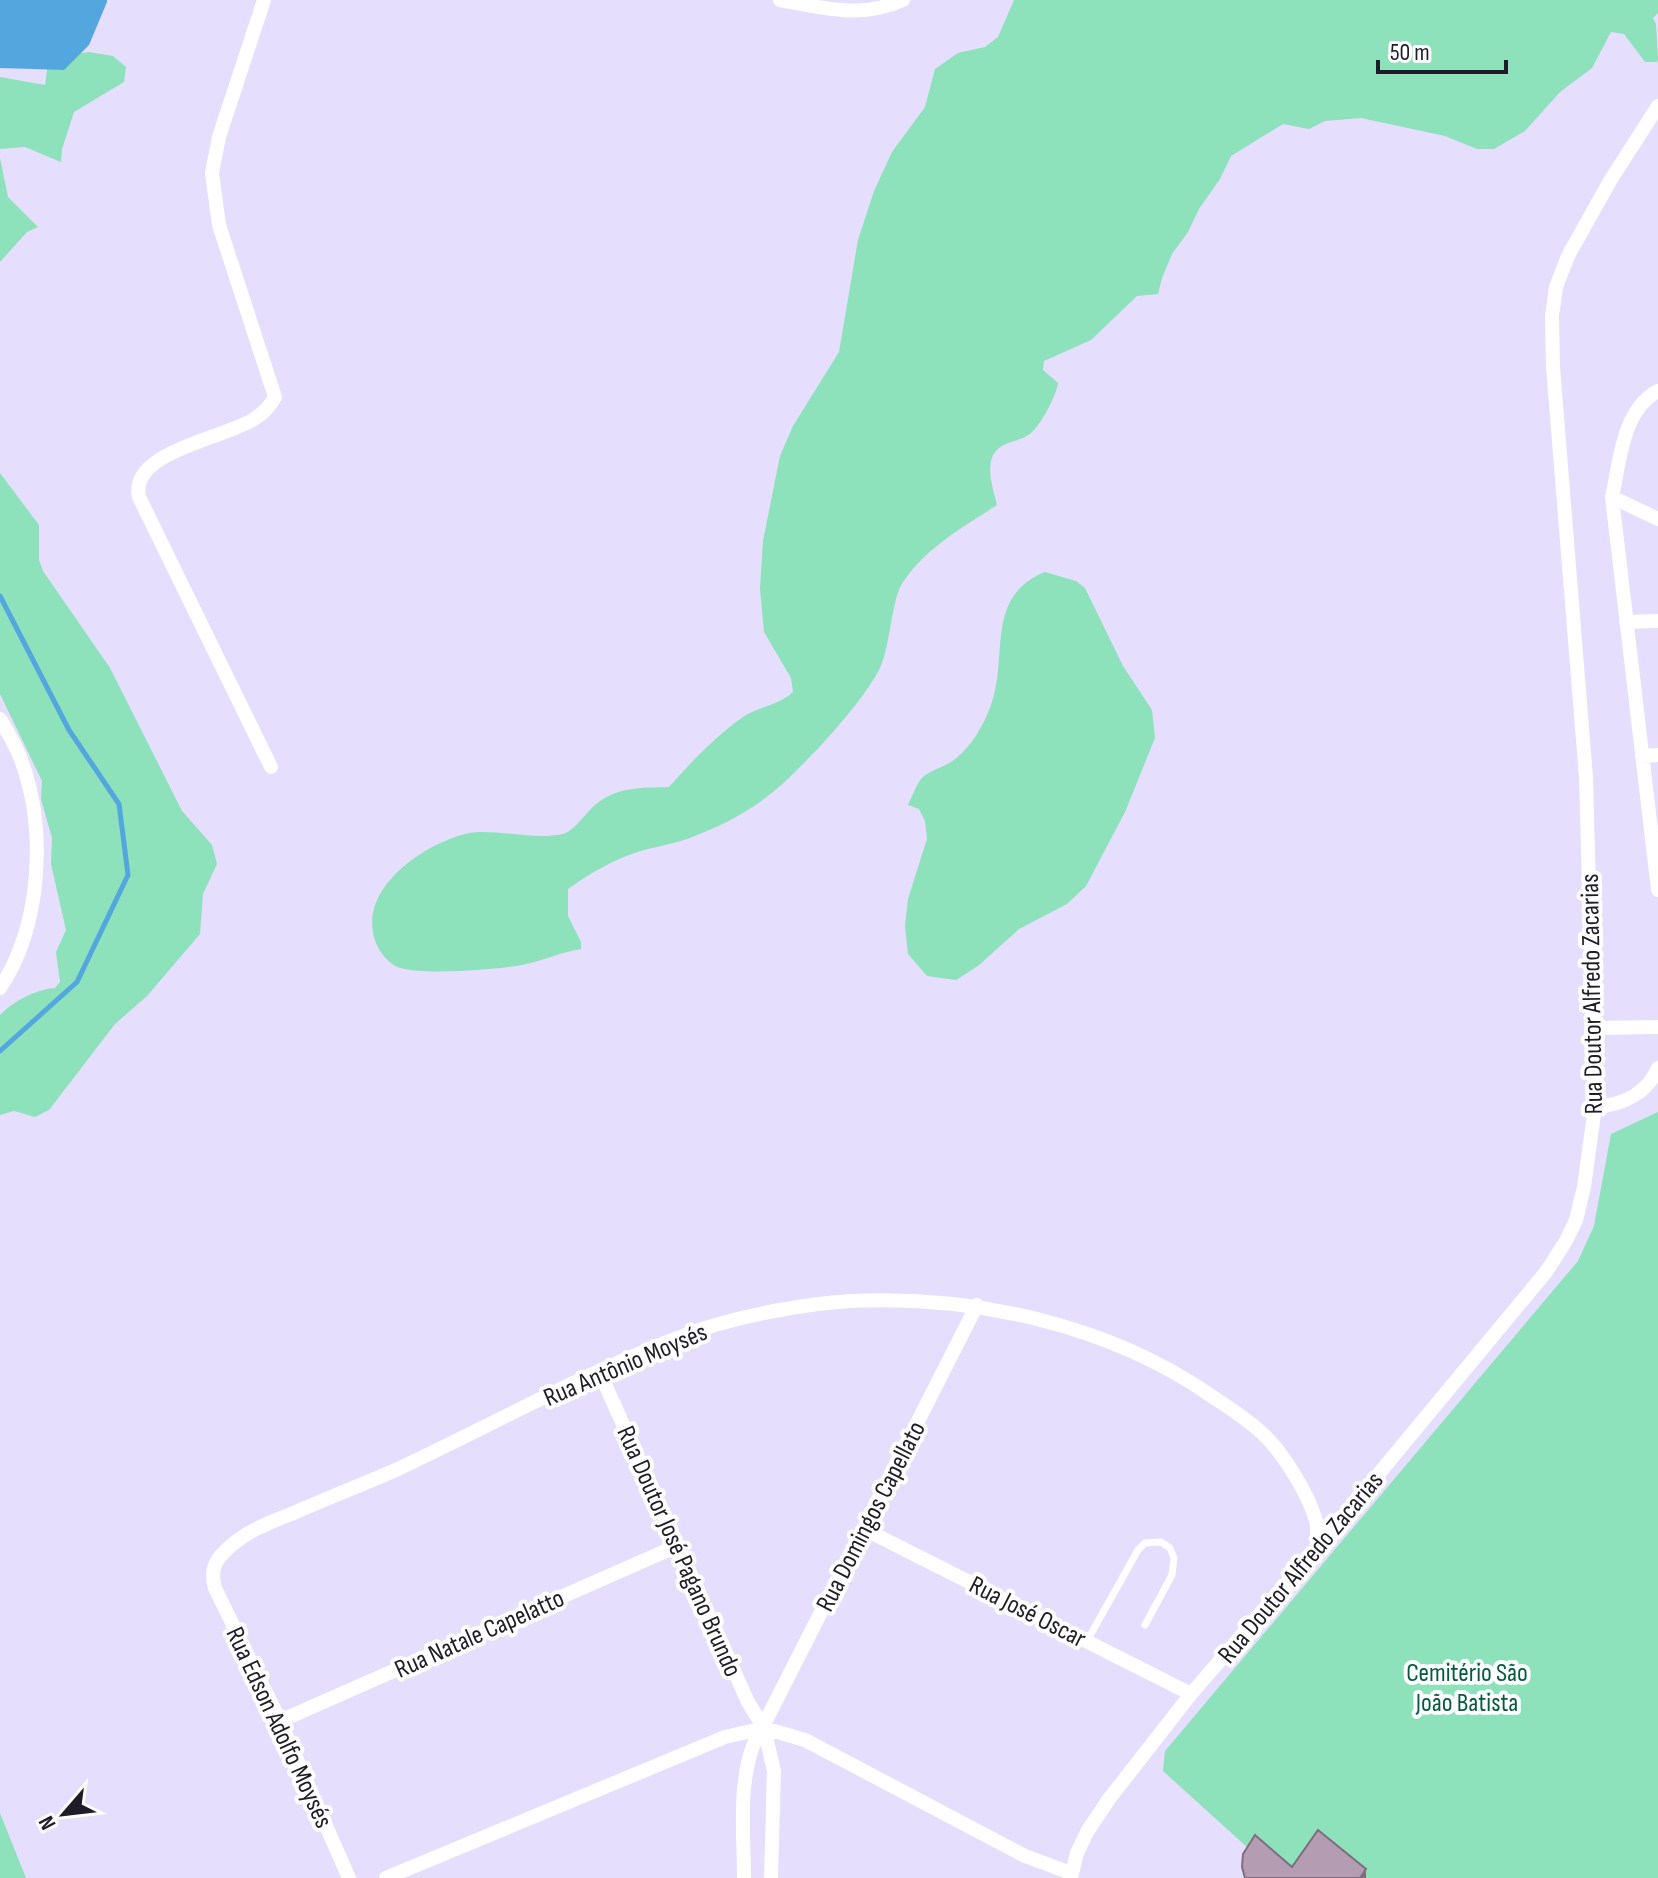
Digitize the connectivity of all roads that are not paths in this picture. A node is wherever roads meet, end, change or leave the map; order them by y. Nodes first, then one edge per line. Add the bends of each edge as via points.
1 (264, 0) edge
2 (780, 0) edge
3 (903, 0) edge
4 (1655, 112) edge
5 (1658, 391) edge
6 (1612, 497) junction
7 (1658, 519) edge
8 (1658, 621) edge
9 (1626, 622) junction
10 (0, 719) edge
11 (1658, 755) edge
12 (1642, 756) junction
13 (271, 767) dead end
14 (1658, 890) edge
15 (0, 988) edge
16 (1658, 1027) edge
17 (1595, 1028) junction
18 (1658, 1068) edge
19 (1595, 1107) junction
20 (977, 1305) junction
21 (599, 1371) junction
22 (864, 1529) junction
23 (677, 1546) junction
24 (1318, 1547) junction
25 (212, 1577) joint
26 (1145, 1625) dead end
27 (1087, 1641) junction
28 (1191, 1694) junction
29 (280, 1721) junction
30 (764, 1728) junction
31 (1071, 1875) edge
32 (349, 1878) edge
33 (386, 1878) edge
34 (744, 1878) edge
35 (771, 1878) edge

1 - 13 street via 212,173 219,225 275,397 252,421 157,461 140,475 137,487
2 - 3 street via 864,12
4 - 17 street, Rua Doutor Alfredo Zacarias via 1568,256 1552,316 1586,777
5 - 6 street via 1635,413 1616,463
6 - 7 street
6 - 9 street
8 - 9 street
9 - 12 street
10 - 15 street via 20,756 34,809 35,890 26,935
11 - 12 street
12 - 14 street
16 - 17 street
17 - 19 street, Rua Doutor Alfredo Zacarias
18 - 19 street via 1632,1097
19 - 24 street, Rua Doutor Alfredo Zacarias via 1584,1187 1566,1241
20 - 21 street, Rua Antônio Moysés via 850,1301 807,1307 703,1329
20 - 22 street, Rua Domingos Capellato
20 - 24 street, Rua Antônio Moysés via 1052,1323 1141,1355 1225,1405 1264,1435 1285,1462 1317,1523
21 - 23 street, Rua Doutor José Pagano Brundo
21 - 25 street, Rua Antônio Moysés via 395,1470 262,1526 220,1556
22 - 27 street, Rua José Oscar
22 - 30 street, Rua Domingos Capellato
23 - 29 street, Rua Natale Capelatto
23 - 30 street, Rua Doutor José Pagano Brundo
24 - 28 street, Rua Doutor Alfredo Zacarias
25 - 29 street, Rua Edson Adolfo Moysés
26 - 27 lane via 1174,1566 1170,1548 1161,1542 1145,1543 1138,1550
27 - 28 street, Rua José Oscar
28 - 31 street, Rua Doutor Alfredo Zacarias via 1087,1832
29 - 32 street, Rua Edson Adolfo Moysés
30 - 31 street via 805,1740
30 - 33 street via 716,1741
30 - 34 street via 747,1764
30 - 35 street, Rua Doutor José Pagano Brundo via 774,1771

